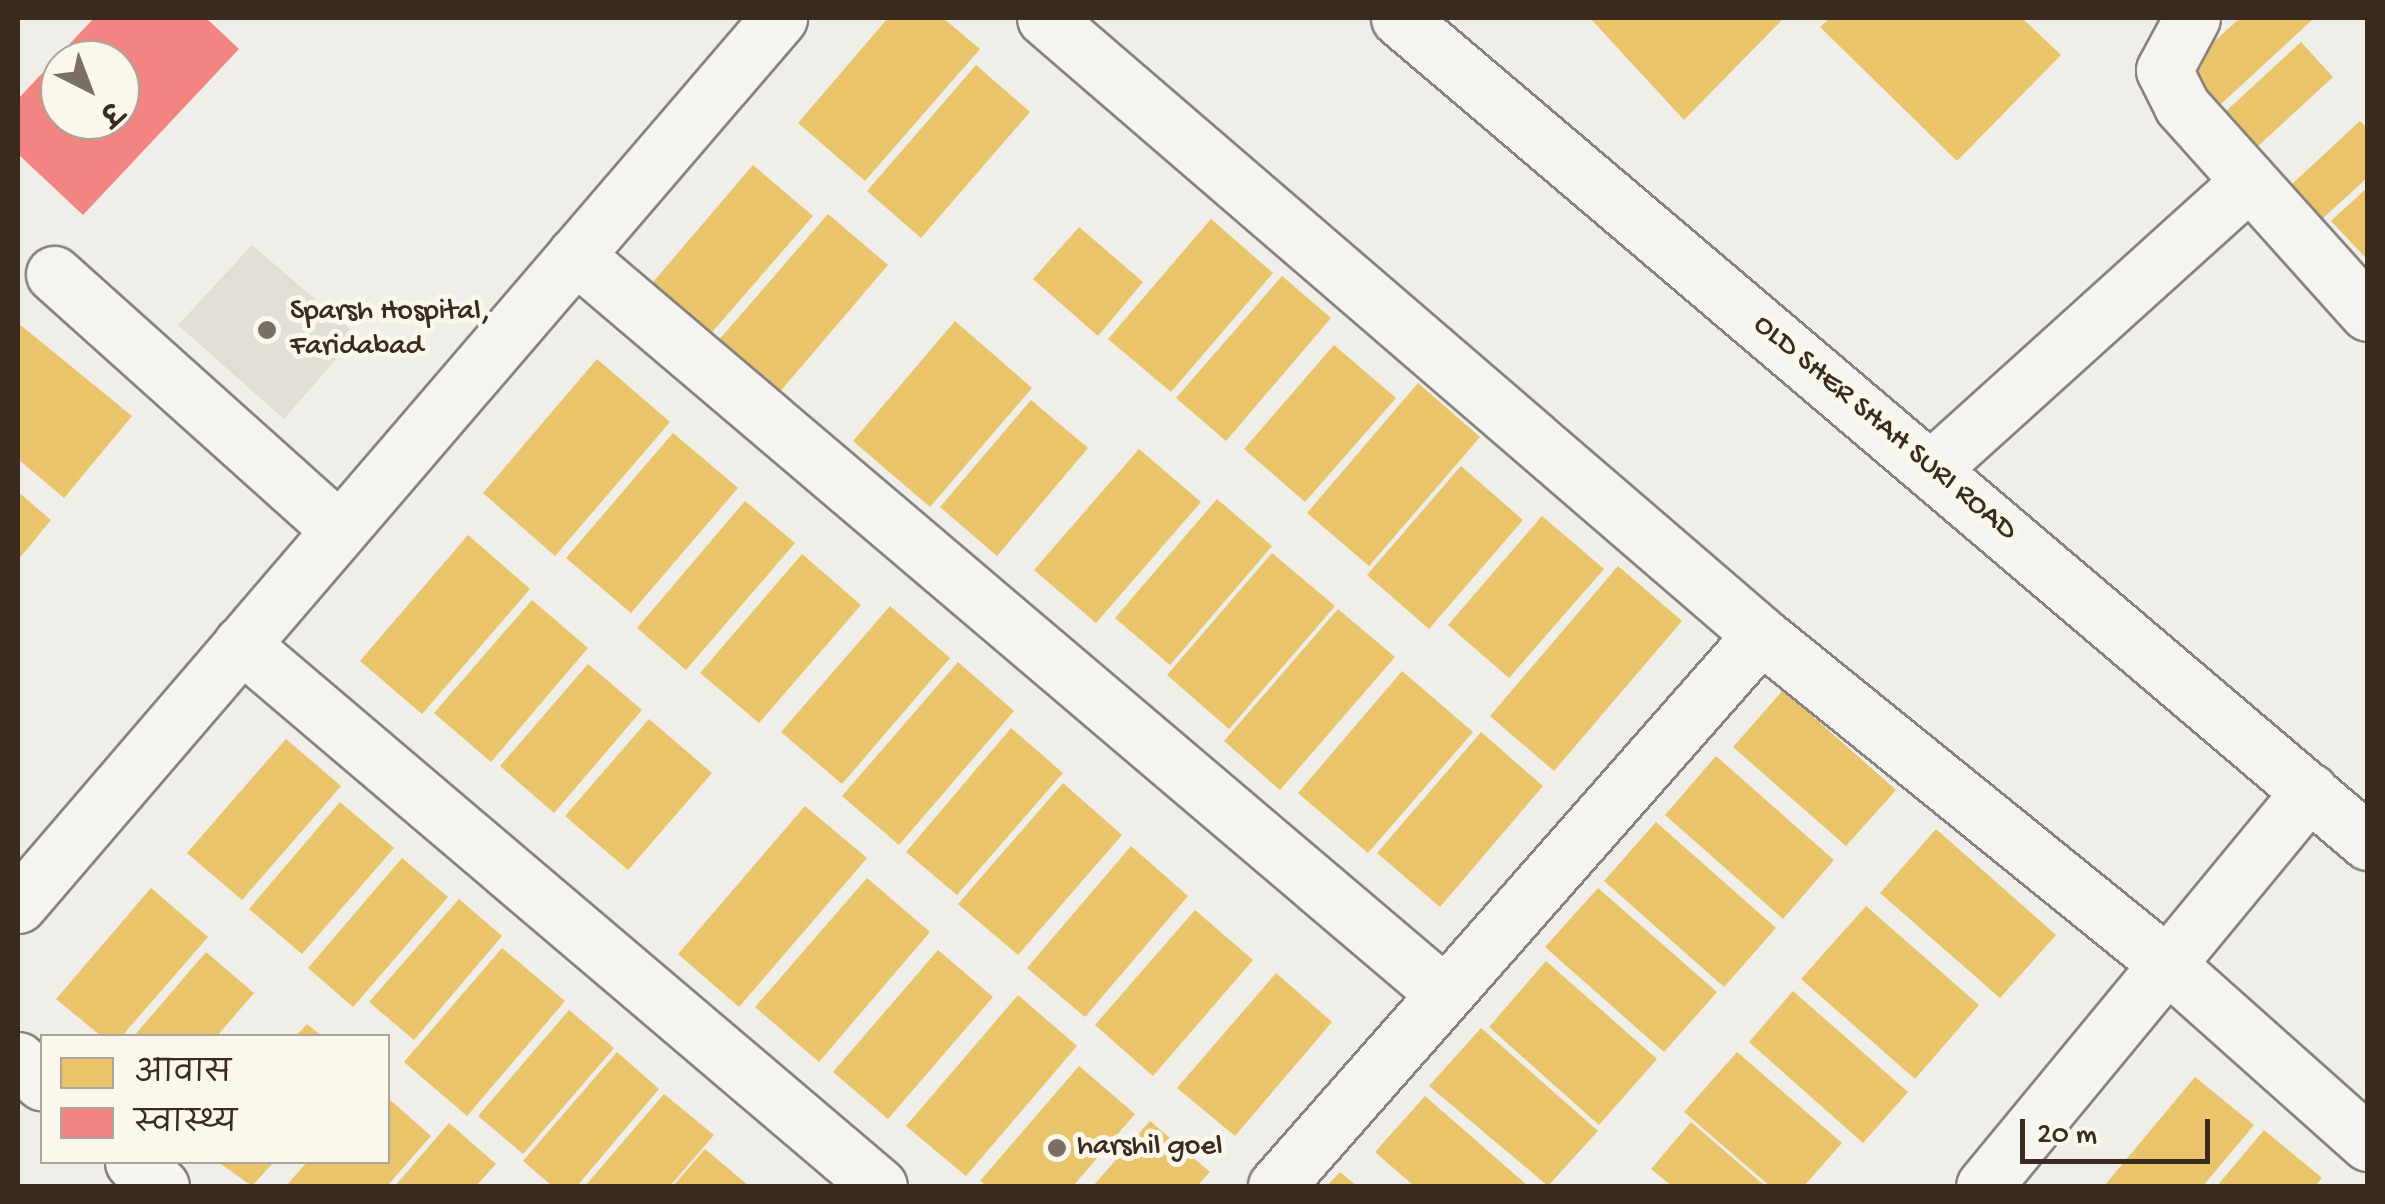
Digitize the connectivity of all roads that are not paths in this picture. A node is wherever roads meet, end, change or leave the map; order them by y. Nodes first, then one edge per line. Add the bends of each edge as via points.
1 (779, 18) edge
2 (1045, 18) edge
3 (1399, 18) edge
4 (2192, 18) edge
5 (2248, 183) junction
6 (575, 255) junction
7 (54, 274) dead end
8 (2368, 313) edge
9 (1931, 469) junction
10 (339, 530) junction
11 (1761, 634) junction
12 (242, 644) junction
13 (2310, 791) junction
14 (2368, 842) edge
15 (18, 905) edge
16 (2167, 964) junction
17 (1445, 994) junction
18 (18, 1060) edge
19 (40, 1080) edge
20 (2368, 1143) edge
21 (135, 1164) edge
22 (161, 1186) edge
23 (879, 1186) edge
24 (1276, 1186) edge
25 (1984, 1186) edge

1 - 6 street
2 - 11 street
3 - 9 street, OLD SHER SHAH SURI ROAD
4 - 5 street via 2164,70 2182,106
5 - 8 street
5 - 9 street
6 - 10 street
6 - 17 street
7 - 10 street
9 - 13 street, OLD SHER SHAH SURI ROAD
10 - 12 street
11 - 16 street
11 - 17 street
12 - 15 street
12 - 23 street
13 - 14 street, OLD SHER SHAH SURI ROAD
13 - 16 street
16 - 20 street
16 - 25 street
17 - 24 street
18 - 19 street
21 - 22 street

